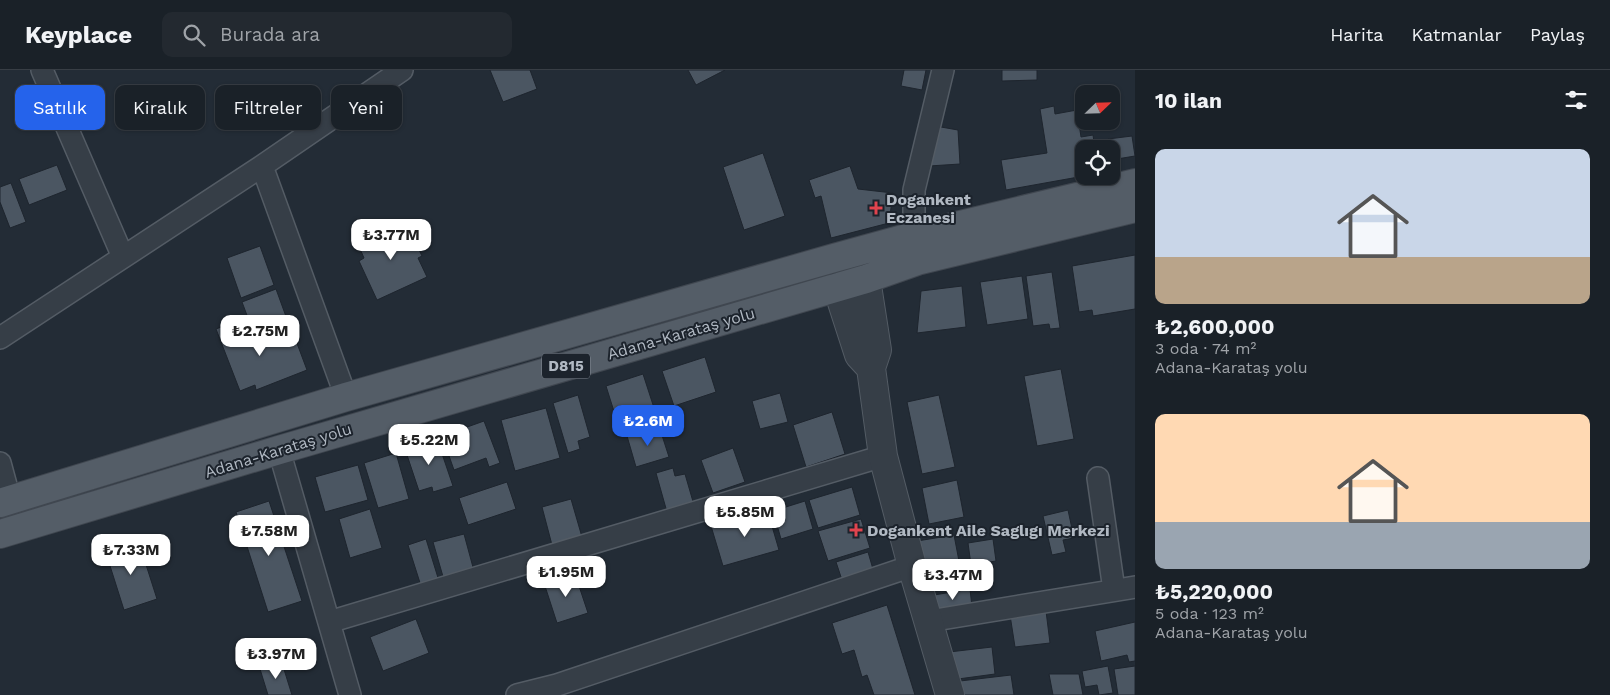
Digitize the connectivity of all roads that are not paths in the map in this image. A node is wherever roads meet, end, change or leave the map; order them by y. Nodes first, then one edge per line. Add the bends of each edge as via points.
1 (42, 70) edge
2 (402, 70) edge
3 (943, 70) edge
4 (262, 166) junction
5 (1135, 183) edge
6 (1135, 208) edge
7 (916, 248) junction
8 (123, 257) junction
9 (866, 279) junction
10 (837, 287) junction
11 (0, 338) edge
12 (871, 368) junction
13 (346, 397) junction
14 (279, 450) junction
15 (883, 456) junction
16 (0, 463) edge
17 (1098, 478) dead end
18 (5, 502) edge
19 (0, 534) edge
20 (912, 566) junction
21 (1135, 587) edge
22 (1114, 590) junction
23 (928, 621) junction
24 (329, 622) junction
25 (350, 695) edge
26 (517, 695) edge
27 (950, 695) edge

1 - 8 street
2 - 4 street
3 - 7 street via 914,190
4 - 8 street
4 - 13 street
5 - 7 main road, Adana-Karataş yolu / D815
6 - 7 main road, Adana-Karataş yolu / D815
7 - 9 main road, Adana-Karataş yolu / D815
7 - 13 main road, Adana-Karataş yolu / D815
8 - 11 street
9 - 10 main road, Adana-Karataş yolu / D815
9 - 12 street via 877,350
10 - 12 street via 859,355
10 - 14 main road, Adana-Karataş yolu / D815
12 - 15 street
13 - 18 main road, Adana-Karataş yolu / D815
14 - 19 main road, Adana-Karataş yolu / D815
14 - 24 street
15 - 20 street
15 - 24 street
16 - 18 street
17 - 22 street
20 - 23 street
20 - 26 street
21 - 22 street
22 - 23 street
23 - 27 street
24 - 25 street

